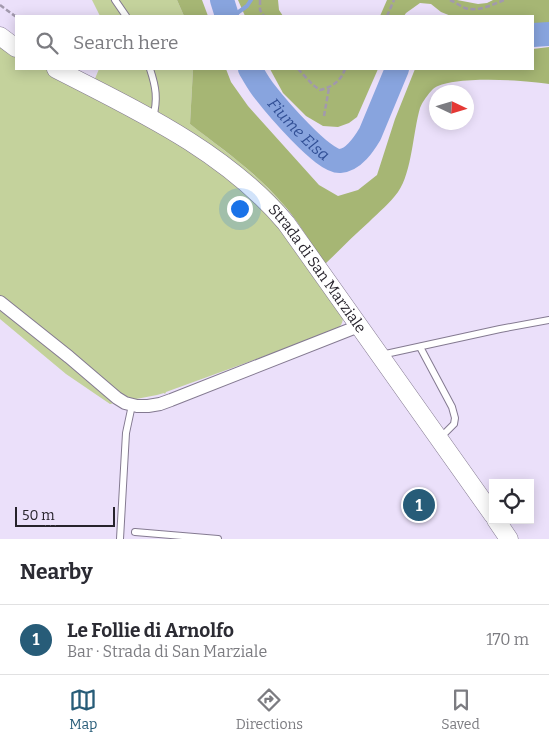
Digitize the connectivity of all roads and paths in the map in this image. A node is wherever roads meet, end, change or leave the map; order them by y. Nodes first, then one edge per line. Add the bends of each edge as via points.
1 (115, 0) edge
2 (260, 0) edge
3 (394, 0) edge
4 (450, 0) edge
5 (504, 0) edge
6 (0, 5) edge
7 (15, 15) edge
8 (125, 15) edge
9 (263, 15) edge
10 (387, 15) edge
11 (0, 36) edge
12 (15, 47) edge
13 (58, 70) edge
14 (150, 70) edge
15 (299, 70) edge
16 (345, 70) edge
17 (329, 88) junction
18 (324, 116) dead end
19 (153, 119) junction
20 (0, 302) edge
21 (549, 320) edge
22 (359, 326) junction
23 (420, 346) junction
24 (380, 356) junction
25 (132, 405) junction
26 (439, 439) junction
27 (489, 509) edge
28 (499, 524) edge
29 (135, 532) dead end
30 (120, 539) edge
31 (218, 539) edge
32 (510, 539) edge

1 - 8 lane
2 - 9 path
3 - 10 path
4 - 5 path via 475,9 487,8
6 - 7 path
11 - 12 street
13 - 19 street, Strada di San Marziale
14 - 19 lane via 157,97
15 - 17 path via 320,90
16 - 17 path via 342,77
17 - 18 path
19 - 22 street, Strada di San Marziale via 216,158 265,199 286,223
20 - 25 street via 117,398
21 - 23 lane
22 - 24 street, Strada di San Marziale
22 - 25 street via 165,402
23 - 24 lane
23 - 26 lane via 455,415 454,424
24 - 26 street, Strada di San Marziale
25 - 30 lane via 126,432
26 - 27 street, Strada di San Marziale
28 - 32 street
29 - 31 lane

